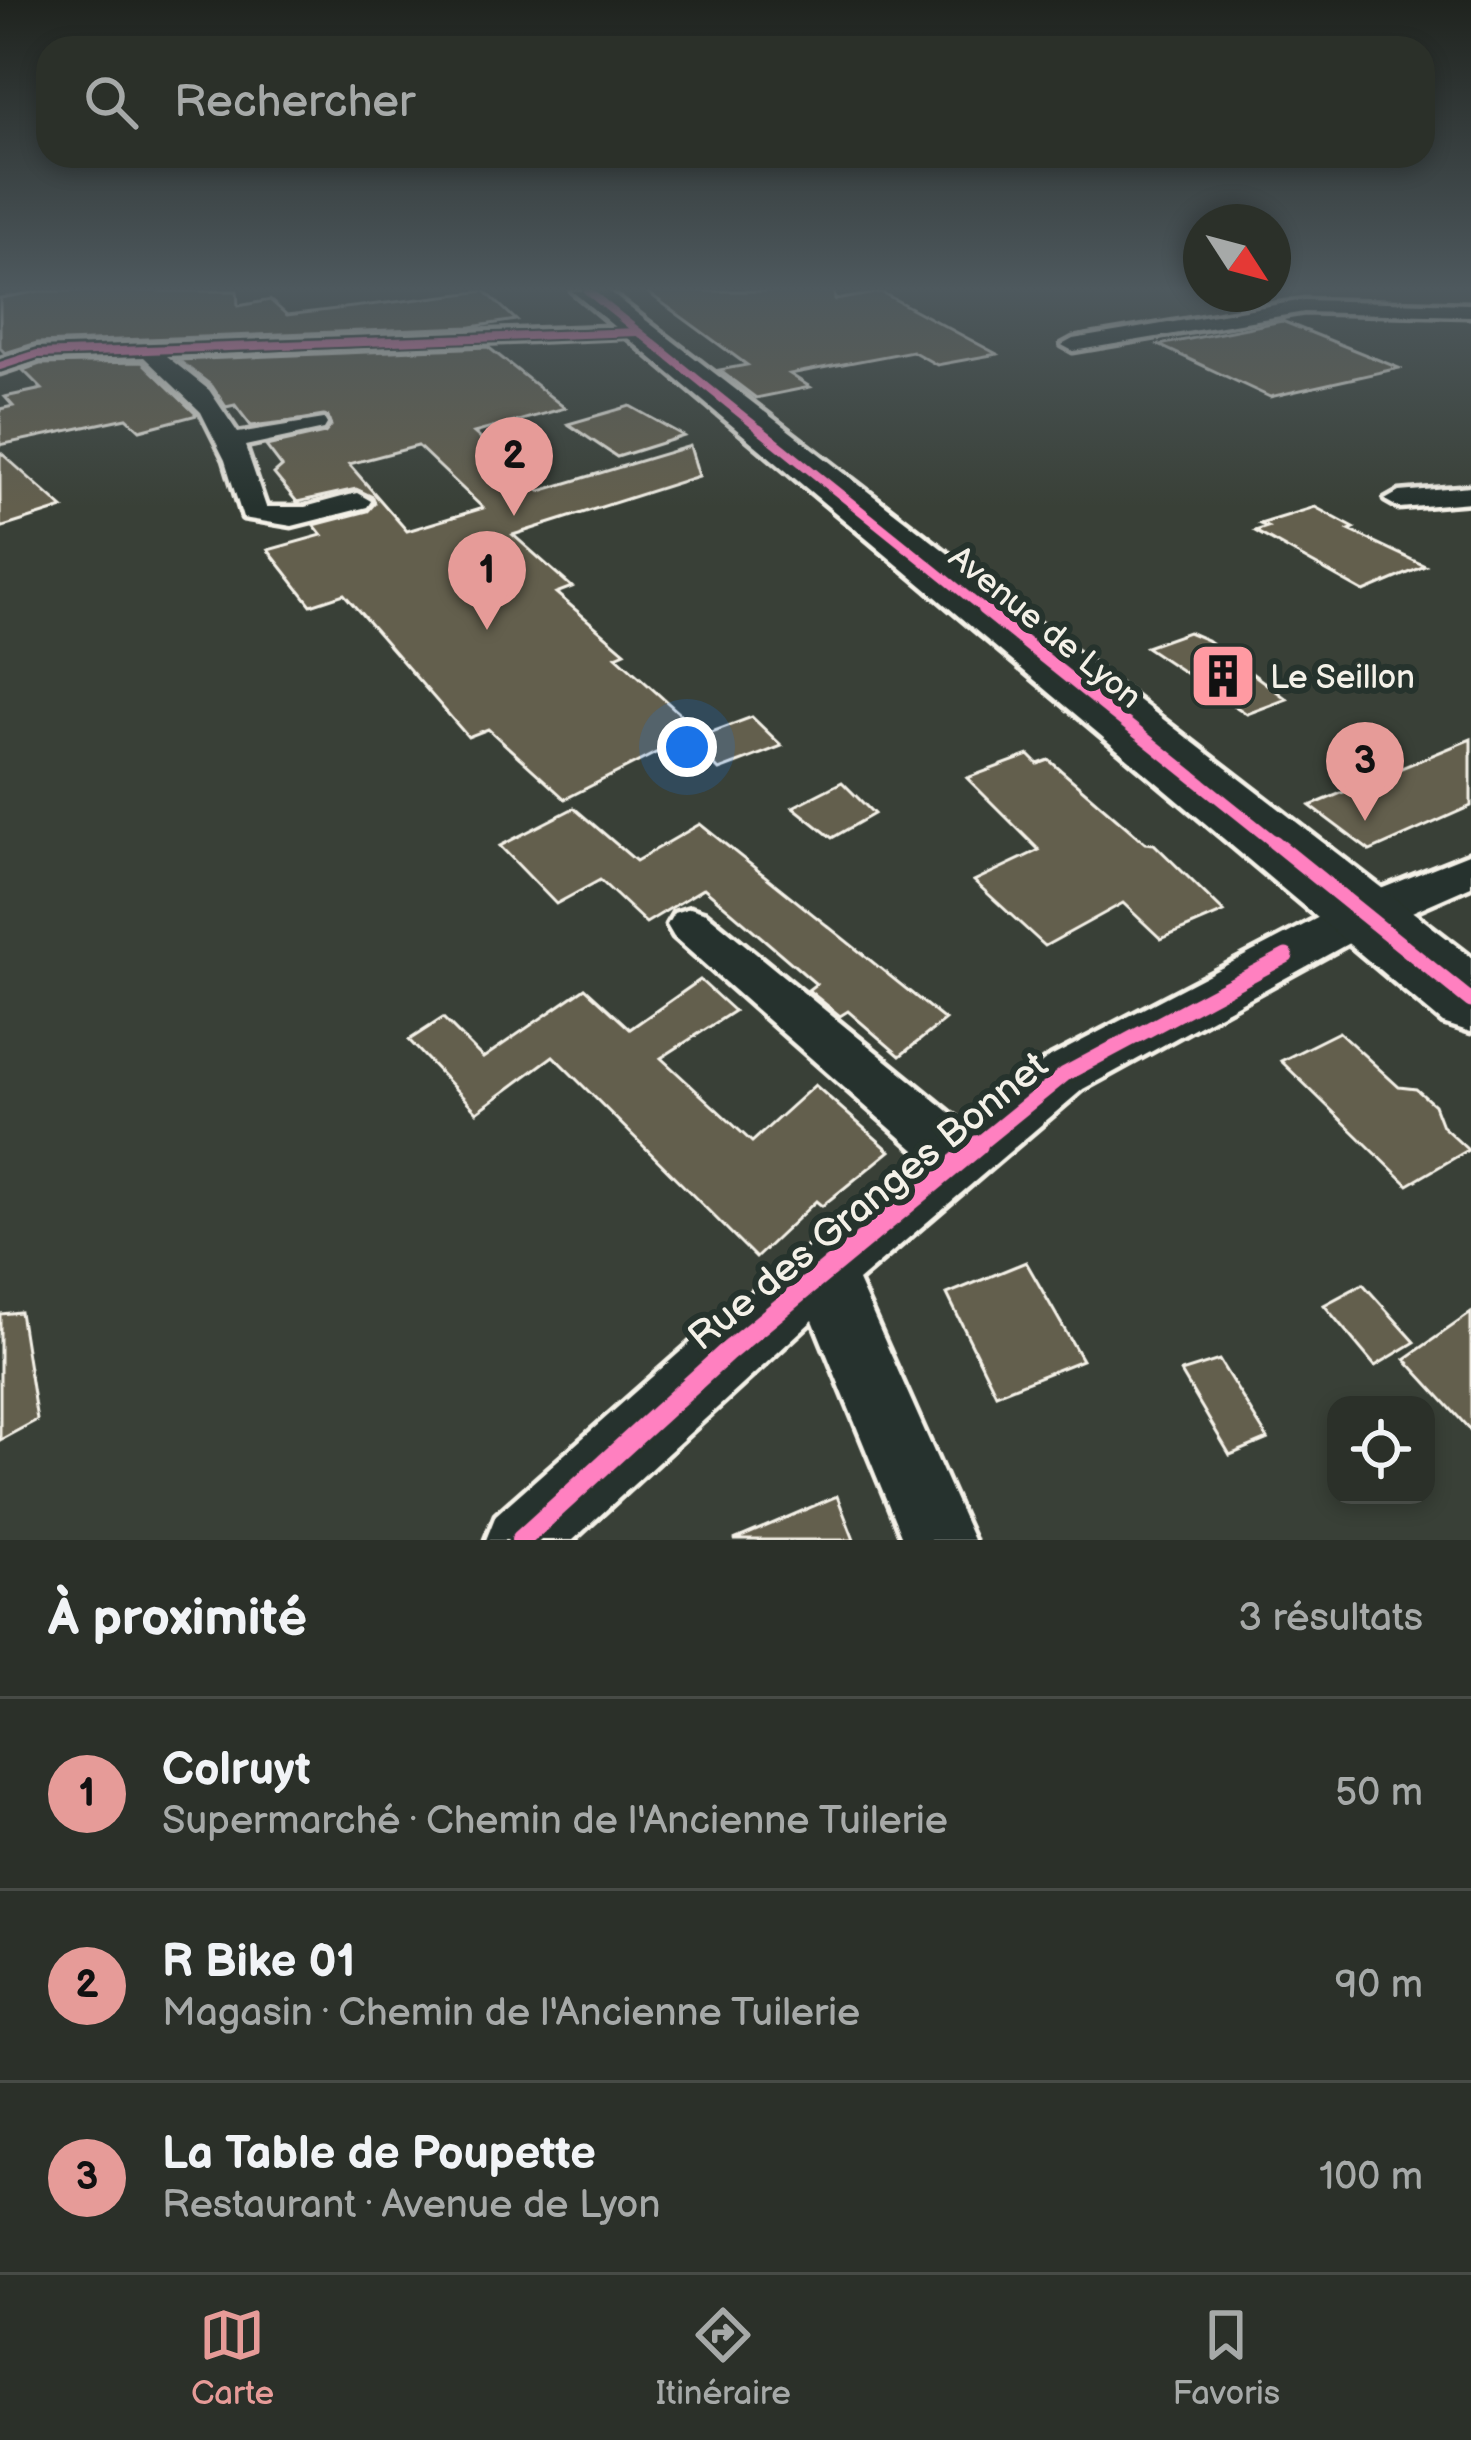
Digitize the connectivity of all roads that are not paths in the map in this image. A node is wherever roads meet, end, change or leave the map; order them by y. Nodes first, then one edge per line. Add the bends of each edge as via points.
1 (140, 363) edge
2 (160, 363) edge
3 (676, 363) edge
4 (102, 376) dead end
5 (315, 424) dead end
6 (230, 442) junction
7 (1471, 494) edge
8 (1399, 500) dead end
9 (357, 501) dead end
10 (1471, 868) edge
11 (1364, 914) junction
12 (690, 925) dead end
13 (1471, 1001) edge
14 (963, 1157) junction
15 (824, 1273) junction
16 (521, 1540) edge
17 (938, 1540) edge

1 - 4 street
2 - 6 street via 190,385
3 - 11 main road, Avenue de Lyon
5 - 6 street
6 - 9 street via 254,512 292,519
7 - 8 street
10 - 11 street, Rue des Granges Bonnet
11 - 13 main road, Avenue de Lyon
11 - 14 street, Rue des Granges Bonnet via 1065,1074
12 - 14 street
14 - 15 street, Rue des Granges Bonnet
15 - 16 street, Rue des Granges Bonnet
15 - 17 street

